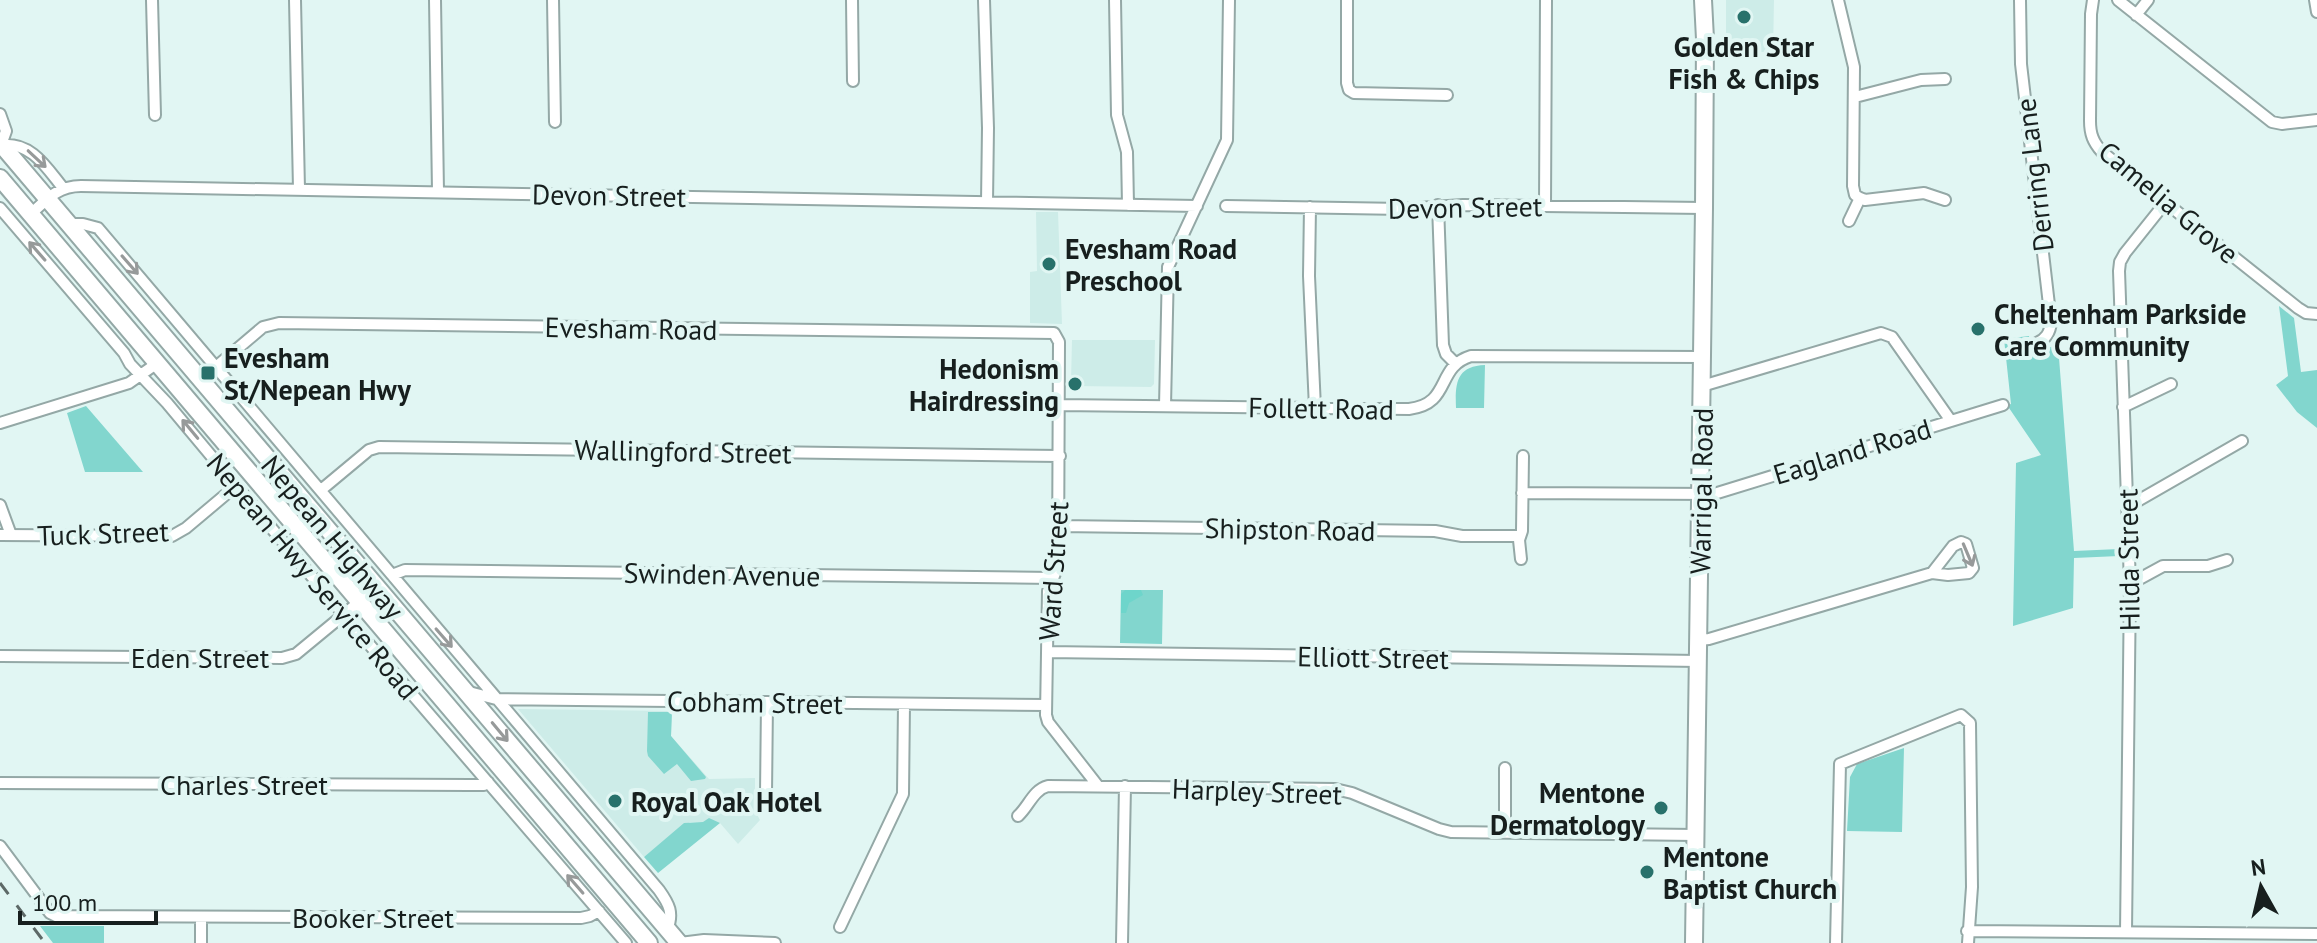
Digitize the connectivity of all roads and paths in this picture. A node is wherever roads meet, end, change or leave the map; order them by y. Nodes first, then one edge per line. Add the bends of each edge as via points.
1 (152, 0) edge
2 (295, 0) edge
3 (435, 0) edge
4 (553, 0) edge
5 (852, 0) edge
6 (984, 0) edge
7 (1115, 0) edge
8 (1229, 0) edge
9 (1347, 0) edge
10 (1546, 0) edge
11 (1703, 0) edge
12 (1710, 0) edge
13 (1838, 0) edge
14 (2020, 0) edge
15 (2118, 0) edge
16 (2148, 0) edge
17 (2315, 0) edge
18 (2094, 1) edge
19 (2317, 12) edge
20 (2136, 15) junction
21 (1705, 39) junction
22 (1945, 79) dead end
23 (853, 81) dead end
24 (1447, 95) dead end
25 (1855, 97) junction
26 (0, 114) edge
27 (155, 115) dead end
28 (2317, 120) edge
29 (555, 122) dead end
30 (1, 144) edge
31 (0, 178) edge
32 (63, 188) junction
33 (299, 189) junction
34 (438, 191) junction
35 (1860, 198) junction
36 (47, 199) junction
37 (1945, 200) dead end
38 (987, 202) junction
39 (2165, 203) junction
40 (1128, 205) junction
41 (1438, 205) junction
42 (1197, 206) junction
43 (1226, 206) dead end
44 (1545, 206) junction
45 (1310, 207) junction
46 (0, 208) edge
47 (1704, 208) junction
48 (31, 214) junction
49 (1849, 221) dead end
50 (70, 224) junction
51 (2317, 314) edge
52 (1058, 338) joint
53 (2037, 343) dead end
54 (1702, 357) junction
55 (1455, 363) junction
56 (156, 364) junction
57 (217, 366) junction
58 (141, 376) junction
59 (2171, 384) dead end
60 (1702, 386) junction
61 (1059, 405) junction
62 (2003, 405) dead end
63 (1165, 406) junction
64 (2123, 407) junction
65 (1315, 408) junction
66 (1951, 421) junction
67 (0, 423) edge
68 (2242, 441) dead end
69 (1060, 456) junction
70 (1523, 456) dead end
71 (237, 485) junction
72 (321, 490) junction
73 (1522, 493) junction
74 (1701, 495) junction
75 (0, 505) edge
76 (2127, 507) junction
77 (1059, 526) junction
78 (5, 535) edge
79 (1520, 536) junction
80 (337, 542) junction
81 (1521, 559) dead end
82 (2227, 560) dead end
83 (380, 562) junction
84 (1932, 573) dead end
85 (393, 576) junction
86 (1053, 578) junction
87 (2130, 584) junction
88 (376, 588) junction
89 (359, 602) junction
90 (344, 615) junction
91 (403, 620) junction
92 (1699, 640) junction
93 (1047, 652) junction
94 (0, 656) edge
95 (1699, 661) junction
96 (465, 691) junction
97 (496, 699) junction
98 (767, 702) junction
99 (904, 704) junction
100 (1046, 705) junction
101 (1505, 768) dead end
102 (488, 782) junction
103 (0, 783) edge
104 (1098, 786) junction
105 (1125, 786) junction
106 (770, 808) dead end
107 (1018, 816) dead end
108 (1505, 833) junction
109 (1696, 835) junction
110 (0, 846) edge
111 (599, 911) junction
112 (651, 911) junction
113 (201, 917) junction
114 (634, 925) junction
115 (840, 927) dead end
116 (1967, 931) junction
117 (2126, 932) junction
118 (674, 934) edge
119 (2317, 934) edge
120 (2247, 938) edge
121 (201, 943) edge
122 (626, 943) edge
123 (649, 943) edge
124 (733, 943) edge
125 (775, 943) edge
126 (1122, 943) edge
127 (1694, 943) edge
128 (1836, 943) edge
129 (1968, 943) edge

1 - 27 street
2 - 33 street
3 - 34 street
4 - 29 street
5 - 23 street
6 - 38 street
7 - 40 street via 1117,115 1127,152
8 - 42 street via 1227,140
9 - 24 street via 1349,90
10 - 44 street
11 - 21 highway, Warrigal Road
12 - 21 highway, Warrigal Road
13 - 25 street via 1854,67
14 - 53 street, Derring Lane via 2021,64 2051,322 2049,333
15 - 20 street
16 - 20 street
17 - 19 street
18 - 39 street, Camelia Grove via 2091,136 2102,152
20 - 28 street via 2272,122
21 - 47 highway, Warrigal Road
22 - 25 street
25 - 35 street via 1853,186
26 - 30 street via 6,131
30 -> 32 street via 32,152
30 - 36 highway, Nepean Highway
31 - 48 highway, Nepean Highway
32 - 33 street, Devon Street
32 - 36 street
33 - 34 street, Devon Street
34 - 38 street, Devon Street
35 - 37 street via 1924,193
35 - 49 street
36 - 48 street
36 - 50 highway, Nepean Highway
38 - 40 street, Devon Street
39 - 51 street, Camelia Grove via 2302,310
39 - 64 street, Hilda Street via 2119,266
40 - 42 street, Devon Street
41 - 44 street, Devon Street
41 - 45 street, Devon Street
41 - 55 street via 1443,345
42 - 63 street via 1166,278
43 - 45 street, Devon Street
44 - 47 street, Devon Street
45 - 65 street
58 -> 46 street, Nepean Hwy Service Road
47 - 54 highway, Warrigal Road
48 - 56 highway, Nepean Highway
50 -> 57 street, Nepean Hwy Service Road via 98,228
50 - 80 highway, Nepean Highway
52 - 57 street, Evesham Road via 1052,333 279,323 263,327
52 - 61 street, Ward Street
54 - 55 street via 1480,355
54 - 60 highway, Warrigal Road
55 - 65 street, Follett Road via 1426,405
56 - 58 street
56 - 89 highway, Nepean Highway
57 - 72 street, Nepean Hwy Service Road
58 - 67 street
71 -> 58 street, Nepean Hwy Service Road
59 - 64 street
60 - 66 street via 1881,333 1892,337
60 - 74 highway, Warrigal Road
61 - 63 street, Follett Road
61 - 69 street, Ward Street
62 - 66 street, Eagland Road
63 - 65 street, Follett Road
64 - 76 street, Hilda Street
66 - 74 street, Eagland Road
68 - 76 street
69 - 72 street, Wallingford Street via 379,447
69 - 77 street, Ward Street
70 - 73 street
71 - 78 street, Tuck Street via 172,536
71 - 90 street, Nepean Hwy Service Road
72 - 83 street, Nepean Hwy Service Road
73 - 74 street, Eagland Road
73 - 79 street
74 - 92 highway, Warrigal Road
75 - 78 street
76 - 87 street, Hilda Street
77 - 79 street, Shipston Road
77 - 86 street, Ward Street
79 - 81 street
80 - 83 street, Nepean Hwy Service Road
80 - 88 highway, Nepean Highway
82 - 87 street via 2208,566 2163,566
83 - 85 street, Nepean Hwy Service Road
84 - 92 street
85 - 86 street, Swinden Avenue via 410,570
85 - 91 street, Nepean Hwy Service Road
85 -> 97 street, Nepean Hwy Service Road
86 - 93 street, Ward Street
87 - 117 street, Hilda Street
88 - 89 street, Eden Street
88 - 91 highway, Nepean Highway
89 - 90 street, Eden Street
89 - 114 highway, Nepean Highway
90 - 94 street, Eden Street via 296,654 282,658
90 - 102 street, Nepean Hwy Service Road
91 - 96 highway, Nepean Highway
92 - 95 highway, Warrigal Road
93 - 95 street, Elliott Street
93 - 100 street, Ward Street
95 - 109 highway, Warrigal Road
96 - 97 street, Cobham Street
96 -> 112 highway, Nepean Highway
97 - 98 street, Cobham Street
97 - 118 street, Nepean Hwy Service Road via 659,890 669,906
98 - 99 street, Cobham Street
98 - 106 street
99 - 100 street, Cobham Street
99 - 115 street via 903,794
100 - 104 street, Ward Street via 1048,722
101 - 108 street
102 - 103 street, Charles Street
111 -> 102 street, Nepean Hwy Service Road
104 - 105 street, Harpley Street
104 - 107 street, Harpley Street via 1043,787
105 - 108 street, Harpley Street via 1340,790 1445,831
105 - 126 street
108 - 109 street, Harpley Street
109 - 127 highway, Warrigal Road
110 - 113 street, Booker Street via 50,913
111 - 113 street, Booker Street via 581,918
111 - 122 street, Nepean Hwy Service Road
112 - 114 highway
112 - 118 highway, Nepean Highway
113 - 121 street
114 - 123 highway, Nepean Highway
116 - 117 street
116 - 128 street via 1972,887 1970,723 1961,715 1840,764
116 - 129 street
117 - 120 street
118 - 124 street
119 - 120 street
124 - 125 street

